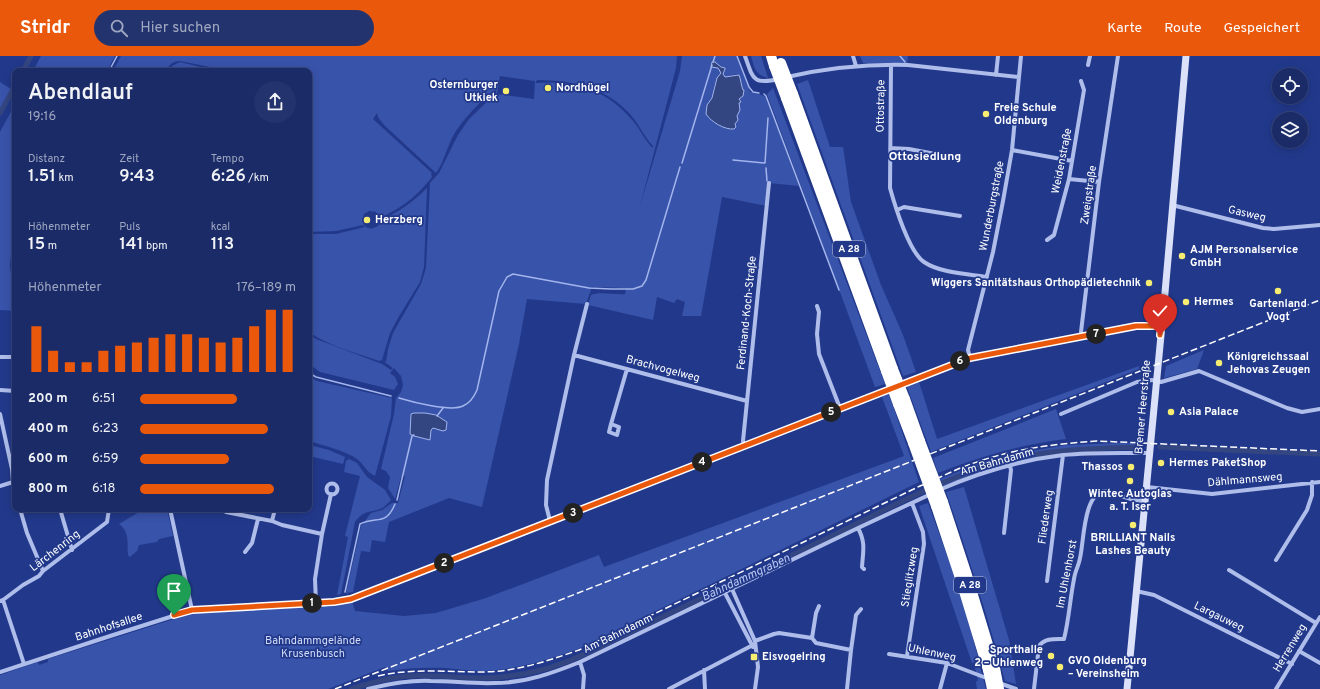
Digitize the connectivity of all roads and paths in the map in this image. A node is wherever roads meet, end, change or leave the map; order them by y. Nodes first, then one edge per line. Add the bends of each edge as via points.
1 (745, 56) edge
2 (771, 56) edge
3 (853, 56) edge
4 (998, 56) edge
5 (1021, 56) edge
6 (1090, 56) edge
7 (1118, 56) edge
8 (1186, 56) edge
9 (778, 62) edge
10 (891, 65) junction
11 (1088, 65) dead end
12 (856, 66) junction
13 (996, 75) junction
14 (1019, 76) junction
15 (1081, 81) dead end
16 (890, 148) junction
17 (1012, 150) junction
18 (956, 158) dead end
19 (1072, 161) junction
20 (1069, 179) junction
21 (1100, 182) junction
22 (769, 183) dead end
23 (1172, 205) junction
24 (897, 210) junction
25 (960, 216) dead end
26 (1320, 225) edge
27 (1047, 240) dead end
28 (987, 277) junction
29 (587, 304) dead end
30 (817, 306) dead end
31 (1161, 326) junction
32 (1082, 337) junction
33 (574, 355) junction
34 (0, 357) edge
35 (12, 357) edge
36 (970, 358) junction
37 (627, 369) junction
38 (1156, 381) junction
39 (0, 390) edge
40 (12, 391) edge
41 (747, 401) junction
42 (840, 408) junction
43 (1320, 408) edge
44 (0, 414) edge
45 (1061, 414) dead end
46 (611, 424) dead end
47 (744, 445) junction
48 (1150, 453) junction
49 (1063, 455) junction
50 (1010, 466) junction
51 (12, 469) edge
52 (12, 482) edge
53 (1312, 482) junction
54 (1320, 482) edge
55 (0, 486) edge
56 (1147, 487) junction
57 (331, 494) dead end
58 (1146, 501) junction
59 (912, 503) junction
60 (21, 512) edge
61 (61, 512) edge
62 (109, 512) edge
63 (171, 512) edge
64 (226, 512) edge
65 (274, 512) edge
66 (258, 519) junction
67 (272, 521) junction
68 (550, 521) junction
69 (858, 528) junction
70 (1004, 533) dead end
71 (322, 534) junction
72 (72, 550) junction
73 (245, 552) dead end
74 (1276, 560) dead end
75 (864, 569) dead end
76 (1229, 570) dead end
77 (43, 571) junction
78 (1047, 581) dead end
79 (732, 590) junction
80 (1136, 591) junction
81 (725, 593) junction
82 (2, 600) edge
83 (316, 603) junction
84 (819, 606) dead end
85 (861, 609) dead end
86 (192, 610) junction
87 (1320, 617) edge
88 (1316, 622) junction
89 (812, 638) junction
90 (755, 641) junction
91 (753, 647) junction
92 (851, 650) junction
93 (1299, 651) junction
94 (889, 654) dead end
95 (907, 656) junction
96 (580, 662) junction
97 (947, 663) junction
98 (1320, 663) edge
99 (24, 664) junction
100 (1292, 664) junction
101 (991, 669) junction
102 (704, 670) junction
103 (0, 672) edge
104 (473, 683) junction
105 (368, 689) edge
106 (472, 689) edge
107 (583, 689) edge
108 (669, 689) edge
109 (705, 689) edge
110 (755, 689) edge
111 (847, 689) edge
112 (940, 689) edge
113 (992, 689) edge
114 (1000, 689) edge
115 (1016, 689) edge
116 (1034, 689) edge
117 (1127, 689) edge
118 (1276, 689) edge

1 - 12 street via 753,76 759,81 766,82 810,72
2 - 9 highway, A 28
3 - 12 street
4 - 13 street
5 - 14 street, Wunderburgstraße
6 - 11 street
7 - 21 street, Zweigstraße
8 - 23 street, Bremer Heerstraße
9 - 101 highway, A 28, bridge via 901,402 966,572
10 - 12 street
10 - 13 street
10 - 16 street, Ottostraße
13 - 14 street
14 - 17 street, Wunderburgstraße
15 - 19 street, Weidenstraße via 1084,90
16 - 18 street, Ottostraße
16 - 24 street, Ottostraße via 890,188
17 - 19 street
17 - 28 street, Wunderburgstraße
19 - 20 street, Weidenstraße
20 - 21 street
20 - 27 street, Weidenstraße via 1054,235
21 - 32 street, Zweigstraße via 1080,332
22 - 41 street, Ferdinand-Koch-Straße
23 - 26 street, Gasweg via 1264,228
23 - 31 street, Bremer Heerstraße
24 - 25 street via 904,207
24 - 28 street, Ottostraße via 911,246 924,262 940,269
28 - 36 street, Wunderburgstraße via 968,350
29 - 33 street
30 - 42 street via 819,354
31 - 32 street, Bahnhofsallee via 1136,326
31 - 38 street, Bremer Heerstraße
32 - 36 street, Bahnhofsallee
33 - 37 street, Brachvogelweg
33 - 68 street via 546,480 546,505
34 - 35 street
36 - 42 street, Bahnhofsallee
37 - 41 street, Brachvogelweg
37 - 46 street
38 - 43 street via 1161,382 1202,371 1287,408 1302,412
38 - 45 street via 1137,382
38 - 48 street, Bremer Heerstraße
39 - 40 street
41 - 47 street, Ferdinand-Koch-Straße
42 - 47 street, Bahnhofsallee
44 - 51 street
47 - 68 street, Bahnhofsallee
48 - 49 street, Am Bahndamm
48 - 56 street, Bremer Heerstraße
49 - 50 street, Am Bahndamm
49 - 78 street, Fliederweg
50 - 59 street, Am Bahndamm via 969,478
50 - 70 street
52 - 55 street
53 - 54 street, Dählmannsweg
53 - 56 street, Dählmannsweg via 1212,494
53 - 74 street via 1312,495 1307,510
56 - 58 street, Bremer Heerstraße
57 - 71 street
58 - 80 street, Bremer Heerstraße
58 - 116 street, Im Uhlenhorst via 1101,491 1091,503 1086,517 1064,639 1048,639 1039,646
59 - 69 street, Am Bahndamm
59 - 95 street, Stieglitzweg via 923,532 924,544
60 - 77 street
61 - 72 street
62 - 72 street, Lärchenring via 107,522
63 - 86 street
64 - 66 street
65 - 67 street
66 - 67 street
66 - 73 street via 252,544
67 - 71 street
68 - 83 street, Bahnhofsallee via 358,597
69 - 75 street via 864,543
69 - 79 street, Am Bahndamm
71 - 83 street via 315,579
72 - 77 street, Lärchenring
76 - 88 street
77 - 82 street, Lärchenring
79 - 81 street, Am Bahndamm
79 - 90 street
80 - 100 street, Largauweg via 1154,595
80 - 117 street, Bremer Heerstraße
81 - 91 street
81 - 96 street, Am Bahndamm
82 - 99 street, Lärchenring
83 - 86 street, Bahnhofsallee
84 - 89 street
85 - 92 street via 856,615
86 - 99 street, Bahnhofsallee
87 - 88 street, Herrenweg
88 - 93 street, Herrenweg
89 - 90 street via 779,633
89 - 92 street via 816,643
90 - 91 street
91 - 102 street
91 - 110 street via 758,667
92 - 111 street
93 - 98 street
93 - 100 street, Herrenweg
94 - 95 street, Uhlenweg
95 - 97 street, Uhlenweg
96 - 104 street, Am Bahndamm via 554,672 520,680
96 - 107 street via 584,675
97 - 112 street
97 - 115 street, Uhlenweg
99 - 103 street, Bahnhofsallee
100 - 118 street, Herrenweg
101 - 113 highway, A 28, bridge
101 - 114 highway, A 28, bridge
102 - 108 street
102 - 109 street
104 - 105 street, Am Bahndamm via 421,681
104 - 106 street

